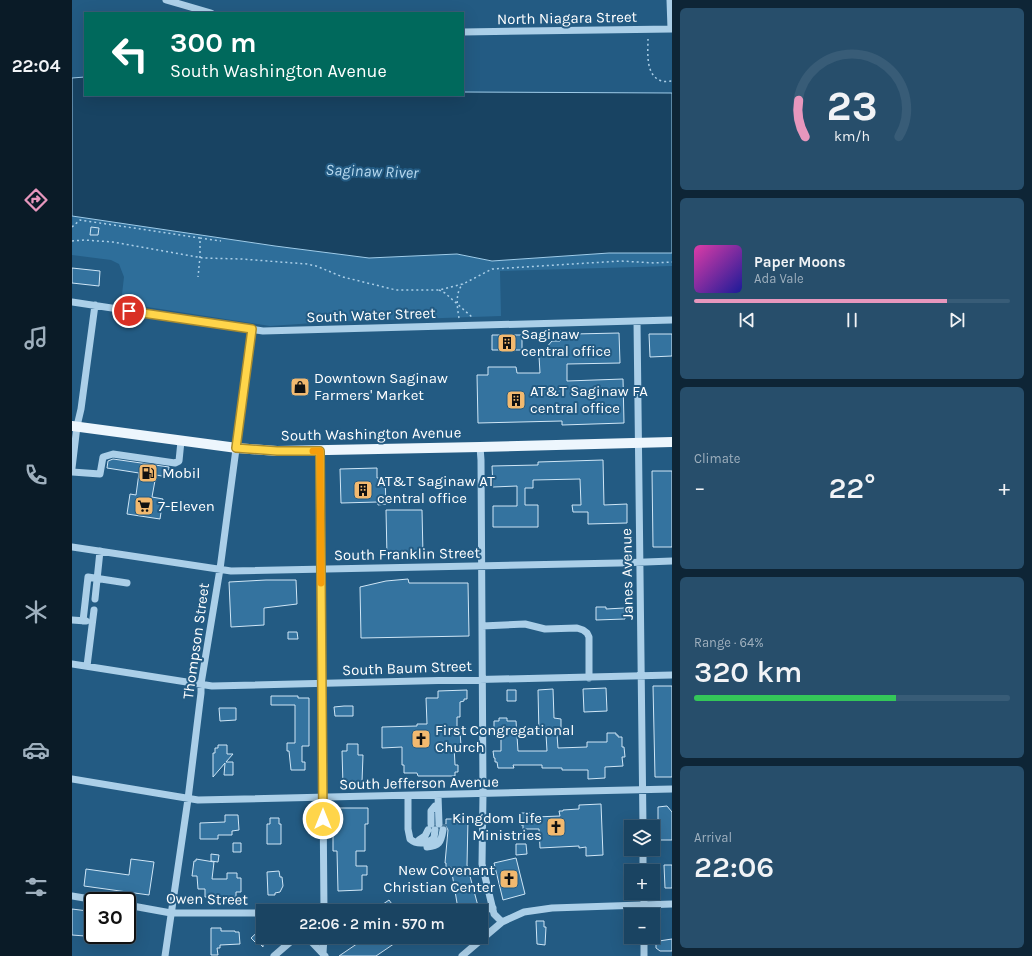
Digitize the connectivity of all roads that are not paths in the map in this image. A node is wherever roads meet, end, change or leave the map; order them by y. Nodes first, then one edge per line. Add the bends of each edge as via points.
1 (166, 0) edge
2 (670, 0) edge
3 (208, 12) edge
4 (671, 29) edge
5 (464, 32) edge
6 (72, 302) edge
7 (95, 305) junction
8 (672, 320) edge
9 (637, 321) junction
10 (252, 329) junction
11 (75, 426) edge
12 (181, 441) junction
13 (638, 442) junction
14 (672, 442) edge
15 (480, 447) junction
16 (236, 448) junction
17 (320, 451) junction
18 (72, 468) edge
19 (72, 472) edge
20 (72, 547) edge
21 (100, 551) junction
22 (672, 561) edge
23 (640, 562) junction
24 (482, 566) junction
25 (220, 569) junction
26 (321, 569) junction
27 (98, 578) junction
28 (127, 583) dead end
29 (95, 599) dead end
30 (94, 610) dead end
31 (72, 620) edge
32 (83, 621) junction
33 (92, 622) junction
34 (482, 626) junction
35 (72, 664) edge
36 (87, 666) junction
37 (672, 675) edge
38 (641, 677) junction
39 (589, 678) junction
40 (482, 679) junction
41 (201, 684) junction
42 (322, 684) junction
43 (72, 779) edge
44 (643, 790) junction
45 (672, 790) edge
46 (483, 794) junction
47 (437, 795) junction
48 (408, 796) junction
49 (323, 797) junction
50 (188, 799) junction
51 (643, 820) edge
52 (435, 827) junction
53 (408, 832) junction
54 (72, 896) edge
55 (84, 898) edge
56 (644, 900) edge
57 (324, 904) edge
58 (644, 904) junction
59 (672, 904) edge
60 (492, 906) junction
61 (136, 907) edge
62 (488, 907) edge
63 (644, 908) edge
64 (256, 913) edge
65 (171, 914) junction
66 (502, 922) junction
67 (288, 944) edge
68 (314, 944) edge
69 (324, 944) edge
70 (644, 944) edge
71 (474, 946) joint
72 (324, 955) edge
73 (165, 956) edge
74 (274, 956) edge
75 (462, 956) edge
76 (644, 956) edge

1 - 3 street
2 - 4 street
4 - 5 street, North Niagara Street
6 - 7 street, South Water Street
7 - 10 street, South Water Street
7 - 11 street via 81,409
8 - 9 street, South Water Street
9 - 10 street, South Water Street via 263,331
9 - 13 street, Janes Avenue
10 - 16 street, Thompson Street
11 - 12 main road, South Washington Avenue
11 - 18 street
12 - 16 main road, South Washington Avenue
12 - 19 street via 179,461 175,463 113,454 103,457 100,474
13 - 14 main road, South Washington Avenue
13 - 15 main road, South Washington Avenue
13 - 23 street, Janes Avenue
15 - 17 main road, South Washington Avenue
15 - 24 street
16 - 17 main road, South Washington Avenue
16 - 25 street, Thompson Street
17 - 26 street
20 - 21 street, South Franklin Street
21 - 25 street, South Franklin Street
21 - 27 street
22 - 23 street, South Franklin Street
23 - 24 street, South Franklin Street
23 - 38 street, Janes Avenue
24 - 26 street, South Franklin Street
24 - 34 street
25 - 26 street, South Franklin Street
25 - 41 street, Thompson Street
26 - 42 street
27 - 28 street
27 - 29 street
27 - 32 street via 88,577
30 - 33 street
31 - 32 street
32 - 33 street
33 - 36 street
34 - 39 street via 525,624 545,628 581,629 589,637
34 - 40 street
35 - 36 street, South Baum Street
36 - 41 street, South Baum Street
37 - 38 street, South Baum Street
38 - 39 street, South Baum Street
38 - 44 street, Janes Avenue
39 - 40 street, South Baum Street
40 - 42 street, South Baum Street
40 - 46 street
41 - 42 street, South Baum Street
41 - 50 street, Thompson Street
42 - 49 street
43 - 50 street, South Jefferson Avenue
44 - 45 street, South Jefferson Avenue
44 - 46 street, South Jefferson Avenue
44 - 51 street, Janes Avenue
46 - 47 street, South Jefferson Avenue
46 - 60 street via 482,864
47 - 48 street, South Jefferson Avenue
47 - 52 street
48 - 49 street, South Jefferson Avenue
48 - 53 street
49 - 50 street, South Jefferson Avenue
49 - 57 street
50 - 65 street, Thompson Street
52 - 53 street via 429,837 419,840 413,839
52 - 53 street via 433,840 425,843 414,842
52 - 53 street via 439,836 436,842 427,848 411,844
54 - 55 street
56 - 58 street
58 - 59 street
58 - 63 street
58 - 66 street via 543,909 524,912
60 - 62 street
60 - 66 street via 494,914
61 - 65 street, Owen Street
64 - 65 street, Owen Street
65 - 73 street, Thompson Street
66 - 71 street
67 - 74 street
68 - 72 street
69 - 72 street
70 - 76 street
71 - 75 street

